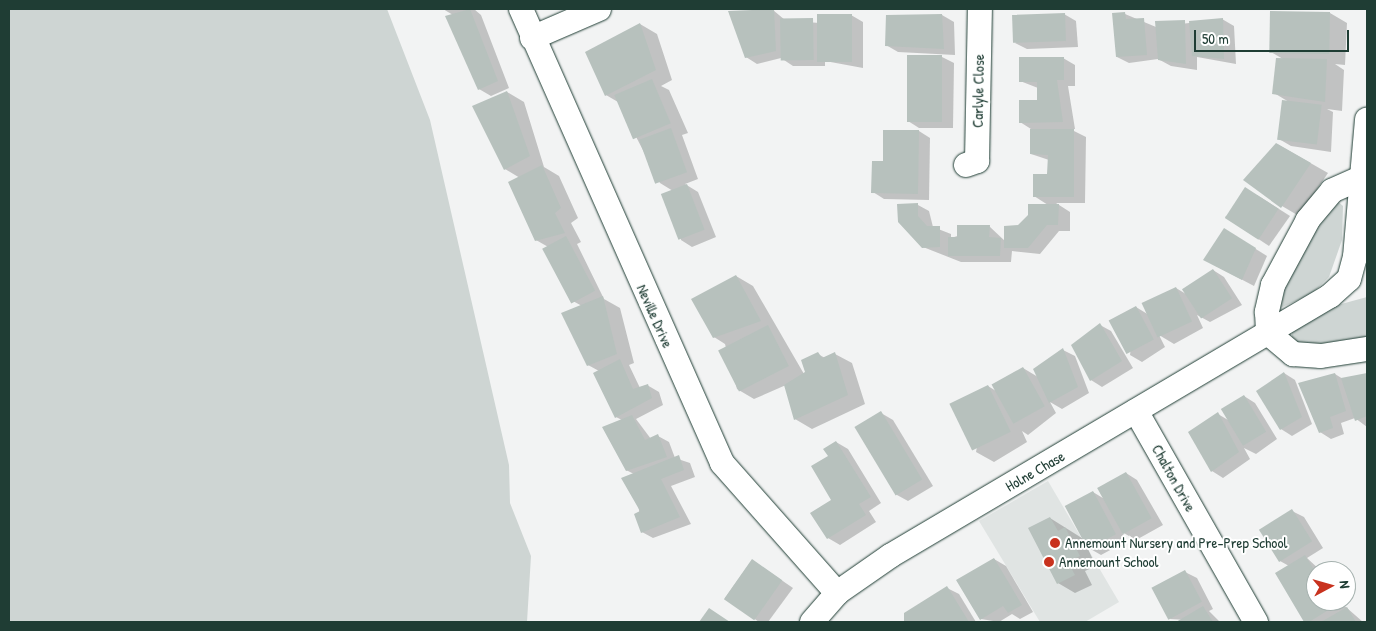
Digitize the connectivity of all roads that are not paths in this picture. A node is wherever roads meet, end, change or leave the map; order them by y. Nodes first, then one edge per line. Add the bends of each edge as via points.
1 (521, 9) edge
2 (599, 9) edge
3 (980, 9) edge
4 (532, 38) junction
5 (1367, 120) edge
6 (966, 165) dead end
7 (1363, 177) junction
8 (1358, 281) edge
9 (1268, 333) junction
10 (1367, 349) edge
11 (1136, 411) junction
12 (837, 593) junction
13 (812, 622) edge
14 (1256, 622) edge

1 - 4 street, Neville Drive
2 - 4 street
3 - 6 street, Carlyle Close via 977,161
4 - 12 street, Neville Drive via 722,463
5 - 7 street, Holne Chase
7 - 8 street, Holne Chase
7 - 9 street via 1342,183 1308,220 1273,285
8 - 9 street, Holne Chase
9 - 10 street via 1293,354 1321,356
9 - 11 street, Holne Chase
11 - 12 street, Holne Chase via 890,556
11 - 14 street, Chalton Drive
12 - 13 street, Holne Chase

